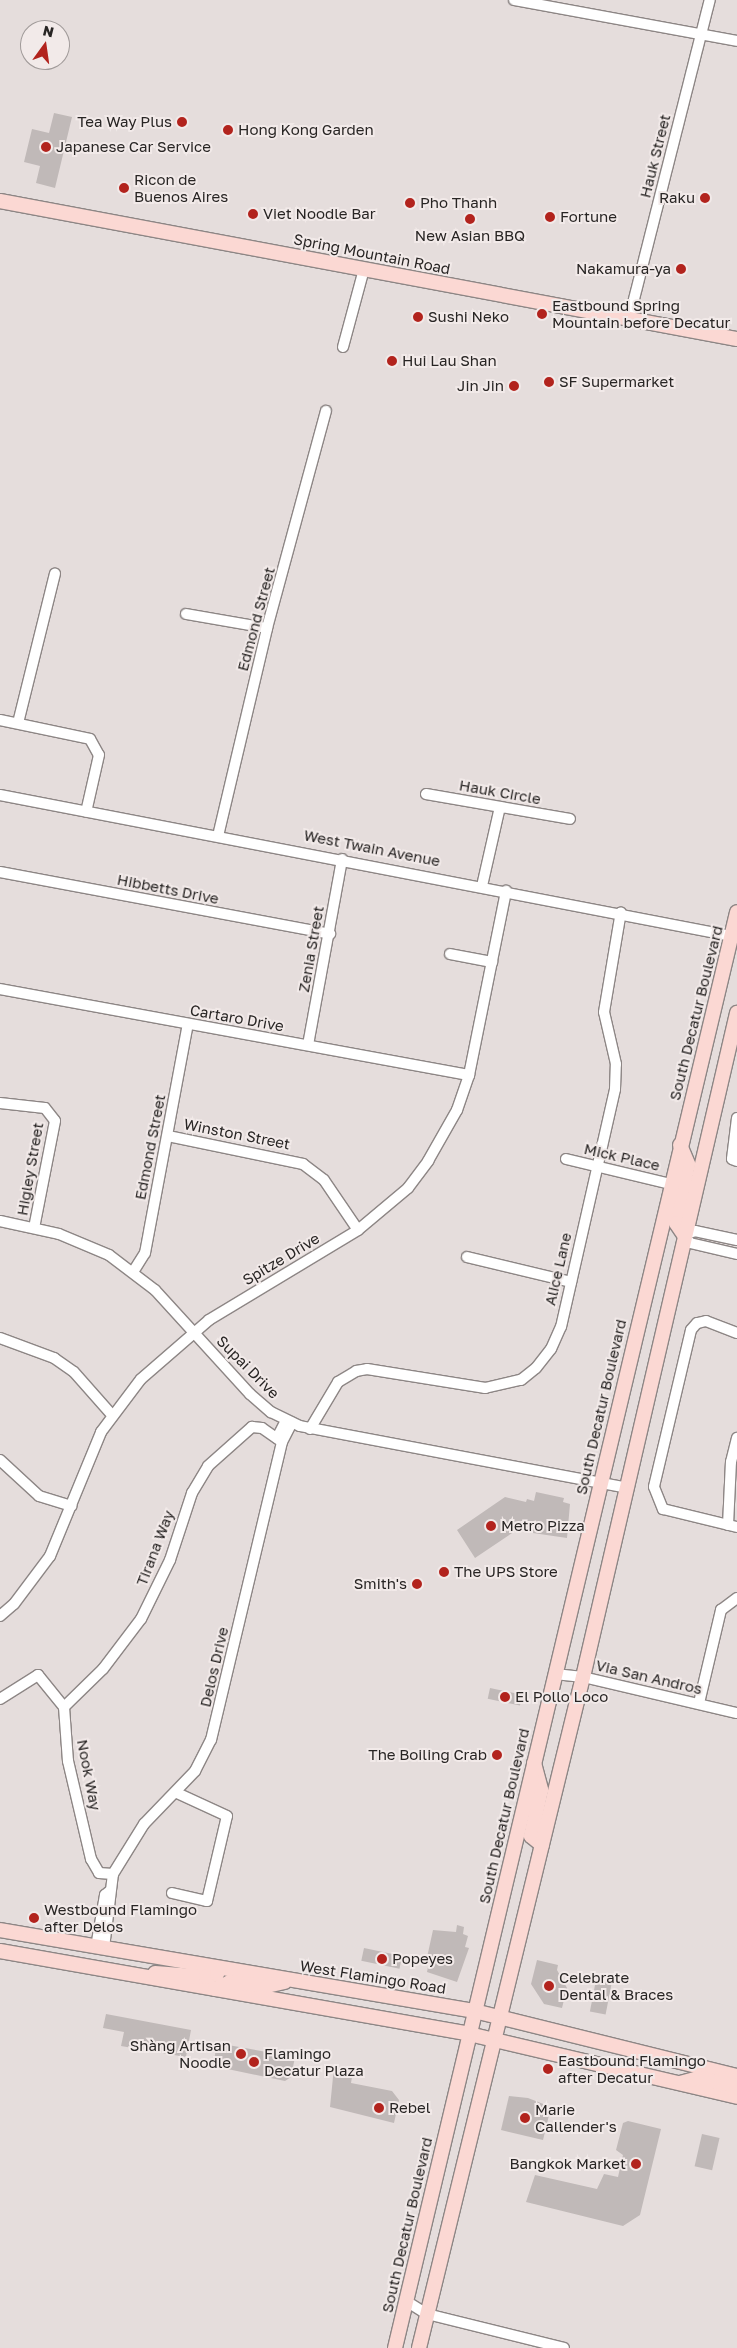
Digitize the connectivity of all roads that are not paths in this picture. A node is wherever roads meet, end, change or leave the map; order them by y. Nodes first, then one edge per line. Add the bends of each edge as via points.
1 (514, 0) edge
2 (710, 0) edge
3 (702, 34) junction
4 (737, 41) edge
5 (0, 201) edge
6 (364, 269) junction
7 (629, 319) junction
8 (737, 339) edge
9 (343, 347) dead end
10 (326, 411) dead end
11 (55, 574) dead end
12 (186, 614) dead end
13 (267, 628) junction
14 (0, 720) edge
15 (18, 723) junction
16 (426, 794) dead end
17 (0, 795) edge
18 (500, 807) junction
19 (86, 812) junction
20 (570, 819) dead end
21 (218, 836) junction
22 (342, 859) junction
23 (0, 872) edge
24 (482, 886) junction
25 (506, 891) junction
26 (621, 912) junction
27 (737, 912) edge
28 (330, 934) junction
29 (734, 937) edge
30 (450, 954) dead end
31 (492, 962) junction
32 (0, 989) edge
33 (737, 1013) edge
34 (188, 1024) junction
35 (308, 1045) junction
36 (469, 1075) junction
37 (0, 1102) edge
38 (737, 1118) edge
39 (168, 1136) junction
40 (680, 1145) junction
41 (566, 1159) dead end
42 (737, 1161) edge
43 (597, 1166) junction
44 (671, 1184) junction
45 (0, 1221) edge
46 (34, 1228) junction
47 (358, 1230) junction
48 (684, 1235) junction
49 (737, 1240) edge
50 (737, 1254) edge
51 (467, 1258) dead end
52 (133, 1272) junction
53 (571, 1282) junction
54 (193, 1332) junction
55 (737, 1333) edge
56 (0, 1338) edge
57 (112, 1415) junction
58 (289, 1421) junction
59 (310, 1429) junction
60 (737, 1438) edge
61 (280, 1440) junction
62 (0, 1460) edge
63 (600, 1482) junction
64 (627, 1488) junction
65 (72, 1506) junction
66 (732, 1526) edge
67 (733, 1599) edge
68 (0, 1616) edge
69 (555, 1674) junction
70 (583, 1677) junction
71 (0, 1699) edge
72 (699, 1703) junction
73 (64, 1707) junction
74 (737, 1712) edge
75 (533, 1763) junction
76 (177, 1793) junction
77 (542, 1845) junction
78 (113, 1874) junction
79 (172, 1893) dead end
80 (1, 1931) edge
81 (100, 1948) junction
82 (0, 1951) edge
83 (219, 1969) junction
84 (135, 1975) junction
85 (293, 1980) junction
86 (215, 1989) junction
87 (474, 2011) junction
88 (500, 2017) junction
89 (469, 2034) junction
90 (495, 2039) junction
91 (737, 2076) edge
92 (680, 2083) junction
93 (737, 2086) edge
94 (737, 2097) edge
95 (406, 2301) junction
96 (427, 2314) junction
97 (395, 2348) edge
98 (419, 2348) edge
99 (564, 2348) edge

1 - 3 street
2 - 3 street, Hauk Street
3 - 4 street
3 - 7 street, Hauk Street
5 - 6 main road, Spring Mountain Road
6 - 7 main road, Spring Mountain Road
6 - 9 street
7 - 8 main road, Spring Mountain Road
10 - 13 street, Edmond Street
11 - 15 street
12 - 13 street
13 - 21 street, Edmond Street
14 - 15 street
15 - 19 street via 81,735 96,745 98,763
16 - 18 street, Hauk Circle
17 - 19 street, West Twain Avenue
18 - 20 street, Hauk Circle
18 - 24 street
19 - 21 street, West Twain Avenue
21 - 22 street, West Twain Avenue
22 - 24 street, West Twain Avenue
22 - 28 street, Zenia Street
23 - 28 street, Hibbetts Drive
24 - 25 street, West Twain Avenue
25 - 26 street, West Twain Avenue
25 - 31 street, Spitze Drive
26 - 29 street, West Twain Avenue
26 - 43 street, Alice Lane via 604,1012 616,1064 615,1089
27 - 29 main road, South Decatur Boulevard
28 - 35 street, Zenia Street
29 - 40 main road, South Decatur Boulevard
30 - 31 street
31 - 36 street, Spitze Drive
32 - 34 street, Cartaro Drive
33 - 48 main road
34 - 35 street, Cartaro Drive
34 - 39 street, Edmond Street
35 - 36 street, Cartaro Drive
36 - 47 street, Spitze Drive via 457,1110 428,1161 408,1188
37 - 46 street, Higley Street via 45,1108 53,1115 55,1127 49,1138
38 - 42 street via 732,1159
39 - 47 street, Winston Street via 303,1164 324,1180
39 - 52 street, Edmond Street via 145,1253
40 - 44 main road, South Decatur Boulevard
40 - 48 main road via 688,1164 676,1223
41 - 43 street, Mick Place
43 - 44 street, Mick Place
43 - 53 street, Alice Lane
44 - 63 main road, South Decatur Boulevard
45 - 46 street, Supai Drive
46 - 52 street, Supai Drive via 109,1255
47 - 54 street, Spitze Drive
48 - 49 street via 695,1230
48 - 50 street via 690,1243
48 - 64 main road
51 - 53 street
52 - 54 street, Supai Drive via 155,1290
53 - 59 street, Alice Lane via 551,1349 536,1368 520,1380 485,1388 367,1369 356,1371 338,1382
54 - 57 street, Spitze Drive via 141,1378
54 - 58 street, Supai Drive via 250,1394
55 - 66 street via 706,1321 698,1322 691,1330 654,1487 663,1509
56 - 57 street via 54,1358 74,1372
57 - 65 street, Spitze Drive via 89,1456
58 - 59 street, Supai Drive
58 - 61 street, Delos Drive
59 - 63 street, Supai Drive
60 - 66 street via 731,1462
61 - 73 street, Tirana Way via 262,1428 252,1427 208,1466 192,1493 166,1568 141,1619 103,1669
61 - 76 street, Delos Drive via 217,1721 195,1771
62 - 65 street via 39,1496
63 - 64 street, Supai Drive
63 - 69 main road, South Decatur Boulevard
64 - 70 main road
65 - 68 street, Spitze Drive via 50,1556 35,1580
67 - 72 street via 721,1610
69 - 70 street, Via San Andros
69 - 75 main road, South Decatur Boulevard
70 - 72 street, Via San Andros
70 - 77 main road
71 - 73 street via 38,1675
72 - 74 street, Via San Andros
73 - 78 street, Nook Way via 68,1761 91,1859 99,1873
75 - 77 main road via 540,1790 531,1836
75 - 87 main road, South Decatur Boulevard
76 - 78 street, Delos Drive via 144,1824
76 - 79 street via 227,1816 207,1901
77 - 88 main road
78 - 81 street, Delos Drive
80 - 81 main road, West Flamingo Road
81 - 83 main road, West Flamingo Road
82 - 84 main road
83 - 84 main road via 217,1974 206,1977 172,1972
83 - 85 main road, West Flamingo Road
84 - 86 main road
85 - 86 main road via 267,1986 230,1982
85 - 87 main road, West Flamingo Road
86 - 89 main road
87 - 88 main road, West Flamingo Road
87 - 89 main road, South Decatur Boulevard
88 - 90 main road
88 - 91 main road, West Flamingo Road
89 - 90 main road
89 - 95 main road, South Decatur Boulevard
90 - 92 main road
90 - 96 main road
92 - 93 main road via 699,2078
92 - 94 main road
95 - 96 street
95 - 97 main road, South Decatur Boulevard
96 - 98 main road
96 - 99 street

